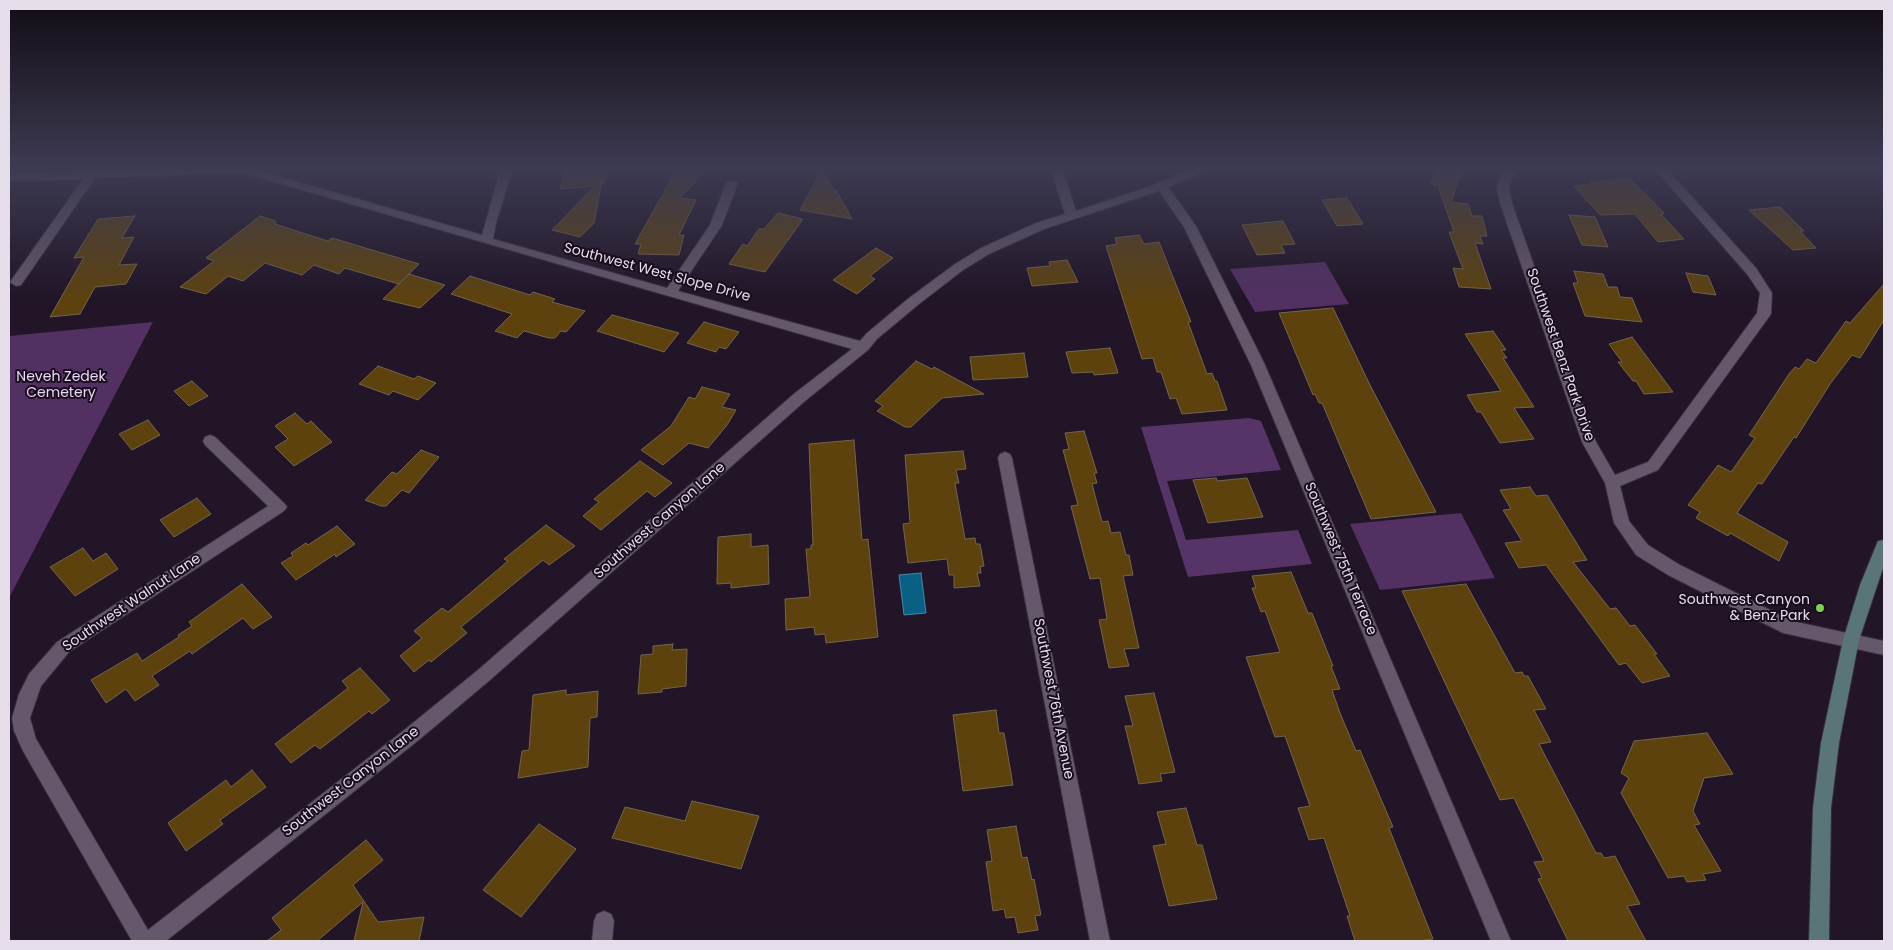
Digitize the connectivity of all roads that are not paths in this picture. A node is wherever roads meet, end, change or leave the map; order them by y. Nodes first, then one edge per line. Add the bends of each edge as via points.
1 (66, 211) edge
2 (387, 211) edge
3 (493, 211) edge
4 (721, 211) edge
5 (1070, 211) edge
6 (1086, 211) edge
7 (1179, 211) edge
8 (1509, 211) edge
9 (1699, 211) edge
10 (1072, 216) junction
11 (487, 241) junction
12 (16, 282) dead end
13 (671, 292) junction
14 (863, 347) junction
15 (210, 440) dead end
16 (1006, 458) dead end
17 (1612, 483) junction
18 (1884, 546) edge
19 (1851, 640) junction
20 (1884, 648) edge
21 (604, 921) dead end
22 (143, 941) edge
23 (150, 941) edge
24 (602, 941) edge
25 (1100, 941) edge
26 (1501, 941) edge
27 (1819, 941) edge

1 - 12 street
2 - 11 street, Southwest West Slope Drive
3 - 11 street
4 - 13 street via 716,225
5 - 10 street
6 - 10 street, Southwest Canyon Lane
7 - 26 street, Southwest 75th Terrace via 1190,226 1258,365
8 - 17 street, Southwest Benz Park Drive via 1589,442
9 - 17 street via 1752,271 1766,293 1764,314 1653,466
10 - 14 street, Southwest Canyon Lane via 1034,229 973,258 914,301
11 - 13 street, Southwest West Slope Drive
13 - 14 street, Southwest West Slope Drive
14 - 23 street, Southwest Canyon Lane via 800,397 484,675
15 - 22 street, Southwest Walnut Lane via 279,507 63,647 35,680 21,718 29,745
16 - 25 street, Southwest 76th Avenue
17 - 19 street, Southwest Benz Park Drive via 1622,523 1642,550 1674,570 1789,628
18 - 19 main road
19 - 20 street, Southwest Benz Park Drive
19 - 27 main road via 1830,743 1822,808
21 - 24 street

